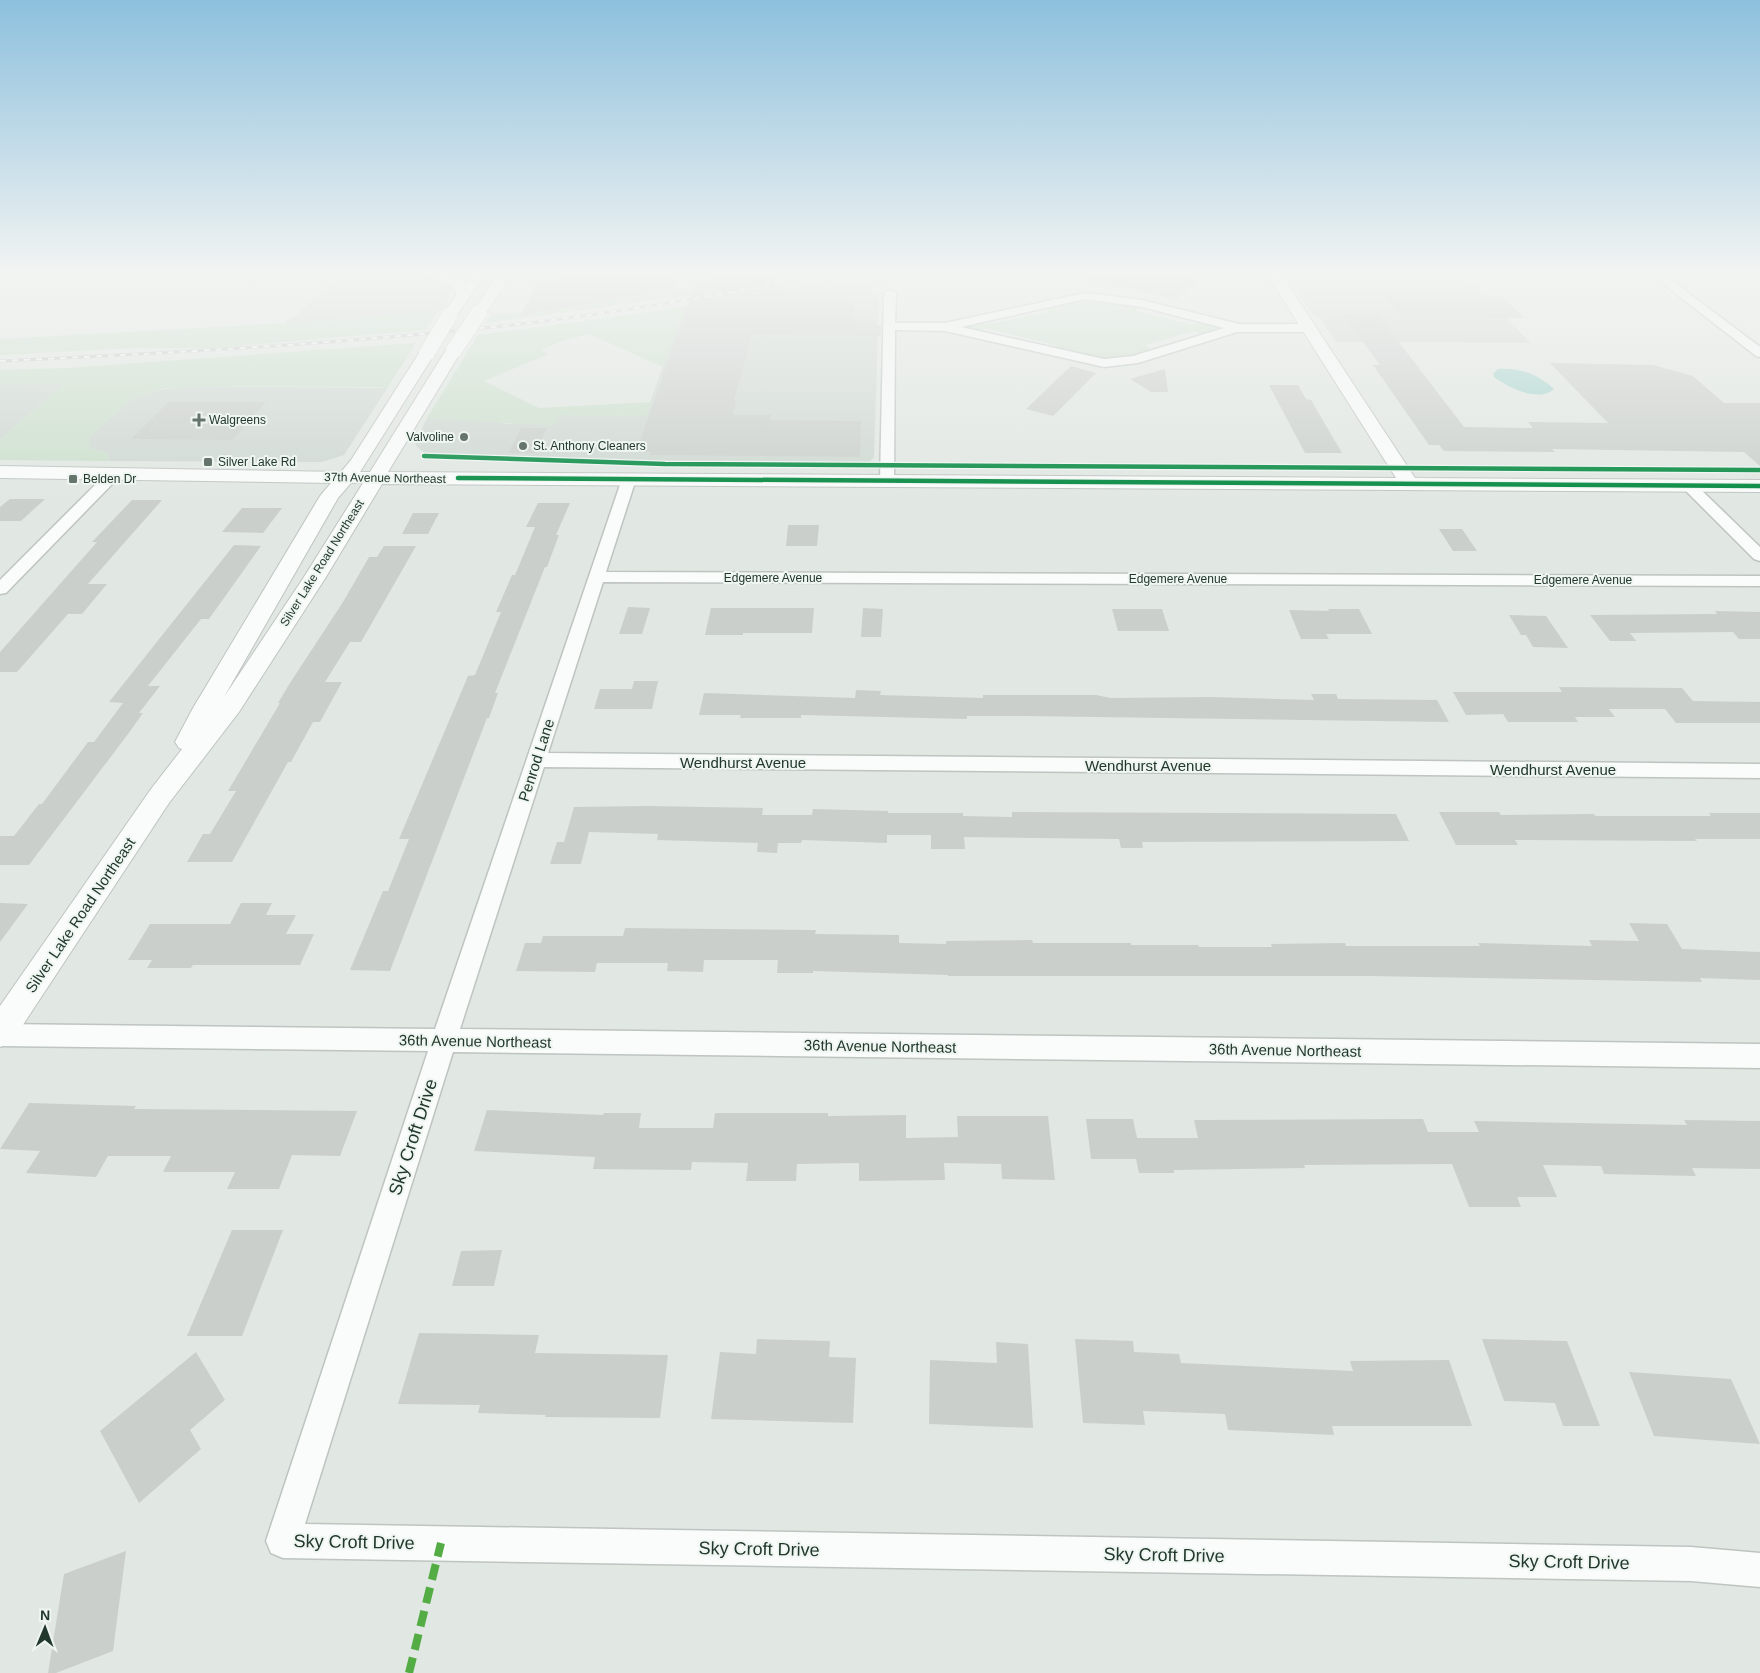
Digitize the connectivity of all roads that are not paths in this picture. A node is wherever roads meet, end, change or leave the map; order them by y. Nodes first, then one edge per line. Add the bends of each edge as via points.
1 (429, 349) edge
2 (455, 349) edge
3 (890, 349) edge
4 (1042, 349) edge
5 (1169, 349) edge
6 (1322, 349) edge
7 (408, 425) junction
8 (0, 472) edge
9 (115, 473) junction
10 (346, 478) junction
11 (375, 478) junction
12 (458, 478) junction
13 (629, 479) junction
14 (887, 481) junction
15 (1409, 484) junction
16 (1688, 485) junction
17 (1760, 486) edge
18 (1760, 556) edge
19 (596, 577) junction
20 (1760, 581) edge
21 (0, 589) edge
22 (536, 760) junction
23 (1760, 771) edge
24 (160, 796) junction
25 (0, 1034) edge
26 (444, 1040) junction
27 (1760, 1056) edge
28 (1760, 1570) edge

1 - 10 main road, Silver Lake Road Northeast, bridge
2 - 7 main road, Silver Lake Road Northeast, bridge
3 - 14 street
4 - 5 street via 1104,363 1134,360
6 - 15 main road
7 - 11 main road, Silver Lake Road Northeast
7 - 12 main road via 406,449 410,456
8 - 9 main road, 37th Avenue Northeast
9 - 10 main road, 37th Avenue Northeast
9 - 21 street
10 - 11 main road, 37th Avenue Northeast
10 - 24 main road, Silver Lake Road Northeast via 330,496 205,708
11 - 12 main road, 37th Avenue Northeast
11 - 24 main road, Silver Lake Road Northeast via 230,706
12 - 13 main road, 37th Avenue Northeast
13 - 14 main road, 37th Avenue Northeast
13 - 19 street, Penrod Lane
14 - 15 main road, 37th Avenue Northeast
15 - 16 main road, 37th Avenue Northeast
16 - 17 main road, 37th Avenue Northeast
16 - 18 street
19 - 20 street, Edgemere Avenue
19 - 22 street, Penrod Lane
22 - 23 street, Wendhurst Avenue
22 - 26 street, Penrod Lane
24 - 25 main road, Silver Lake Road Northeast
25 - 26 street, 36th Avenue Northeast
26 - 27 street, 36th Avenue Northeast
26 - 28 street, Sky Croft Drive via 283,1540 1681,1564

